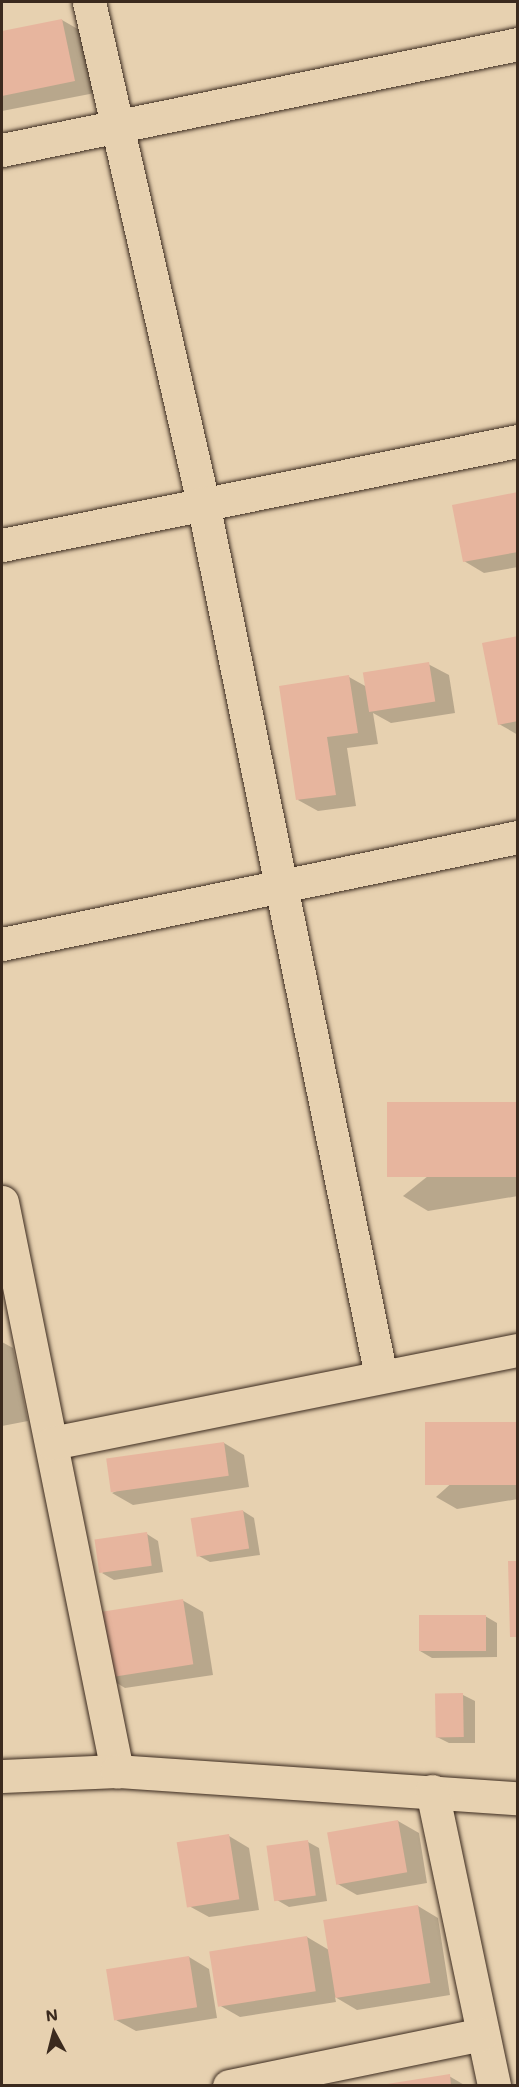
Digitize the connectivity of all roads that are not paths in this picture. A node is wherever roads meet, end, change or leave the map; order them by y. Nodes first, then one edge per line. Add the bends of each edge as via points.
1 (89, 2) edge
2 (518, 44) edge
3 (119, 124) junction
4 (2, 150) edge
5 (518, 441) edge
6 (203, 503) junction
7 (2, 545) edge
8 (518, 837) edge
9 (278, 886) junction
10 (2, 944) edge
11 (2, 1202) edge
12 (518, 1350) edge
13 (381, 1376) junction
14 (52, 1443) junction
15 (117, 1771) junction
16 (2, 1776) edge
17 (432, 1791) junction
18 (518, 1798) edge
19 (482, 2034) junction
20 (229, 2085) edge
21 (494, 2085) edge

1 - 3 street
2 - 3 street
3 - 4 street
3 - 6 street
5 - 6 street
6 - 7 street
6 - 9 street
8 - 9 street
9 - 10 street
9 - 13 street
11 - 14 street
12 - 13 street
13 - 14 street
14 - 15 street
15 - 16 street
15 - 17 street
17 - 18 street
17 - 19 street
19 - 20 street
19 - 21 street

